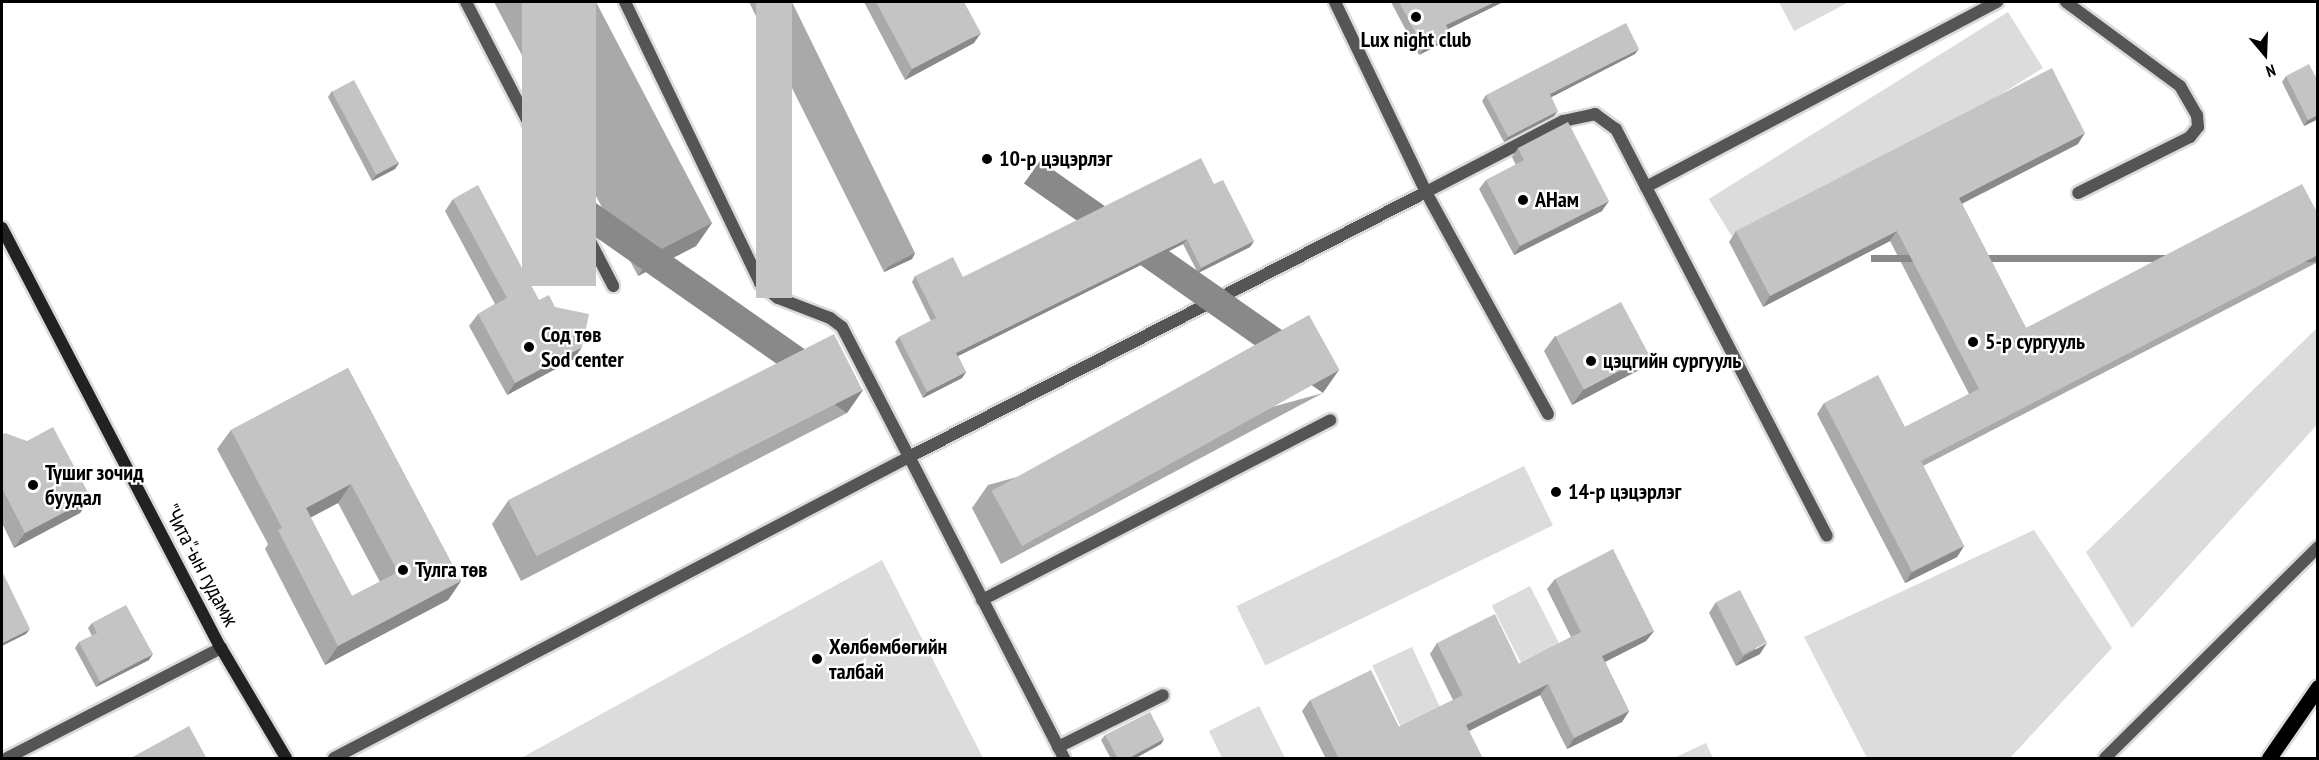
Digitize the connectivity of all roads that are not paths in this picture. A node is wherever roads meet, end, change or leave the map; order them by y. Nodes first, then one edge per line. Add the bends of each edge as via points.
1 (466, 2) edge
2 (625, 2) edge
3 (1335, 2) edge
4 (1997, 2) edge
5 (2066, 2) edge
6 (1646, 187) junction
7 (1426, 192) junction
8 (2078, 193) dead end
9 (2, 228) edge
10 (613, 286) dead end
11 (1548, 414) dead end
12 (1330, 420) dead end
13 (909, 457) junction
14 (1827, 536) dead end
15 (2318, 547) edge
16 (982, 600) junction
17 (221, 648) junction
18 (2318, 687) edge
19 (1163, 695) dead end
20 (1058, 747) junction
21 (7, 759) edge
22 (286, 759) edge
23 (334, 759) edge
24 (1064, 759) edge
25 (2105, 759) edge
26 (2269, 759) edge

1 - 10 street
2 - 13 street via 760,283 778,298 830,318 842,327
3 - 7 street
4 - 6 street
5 - 8 street via 2180,86 2197,115 2198,127 2190,137
6 - 7 street via 1616,129 1595,114 1563,121
6 - 14 street
7 - 11 street
7 - 13 street
9 - 17 main road, "Чита"-ын гудамж
12 - 16 street
13 - 16 street
13 - 23 street
15 - 25 street
16 - 20 street
17 - 21 street
17 - 22 main road, "Чита"-ын гудамж
18 - 26 main road
19 - 20 street
20 - 24 street

